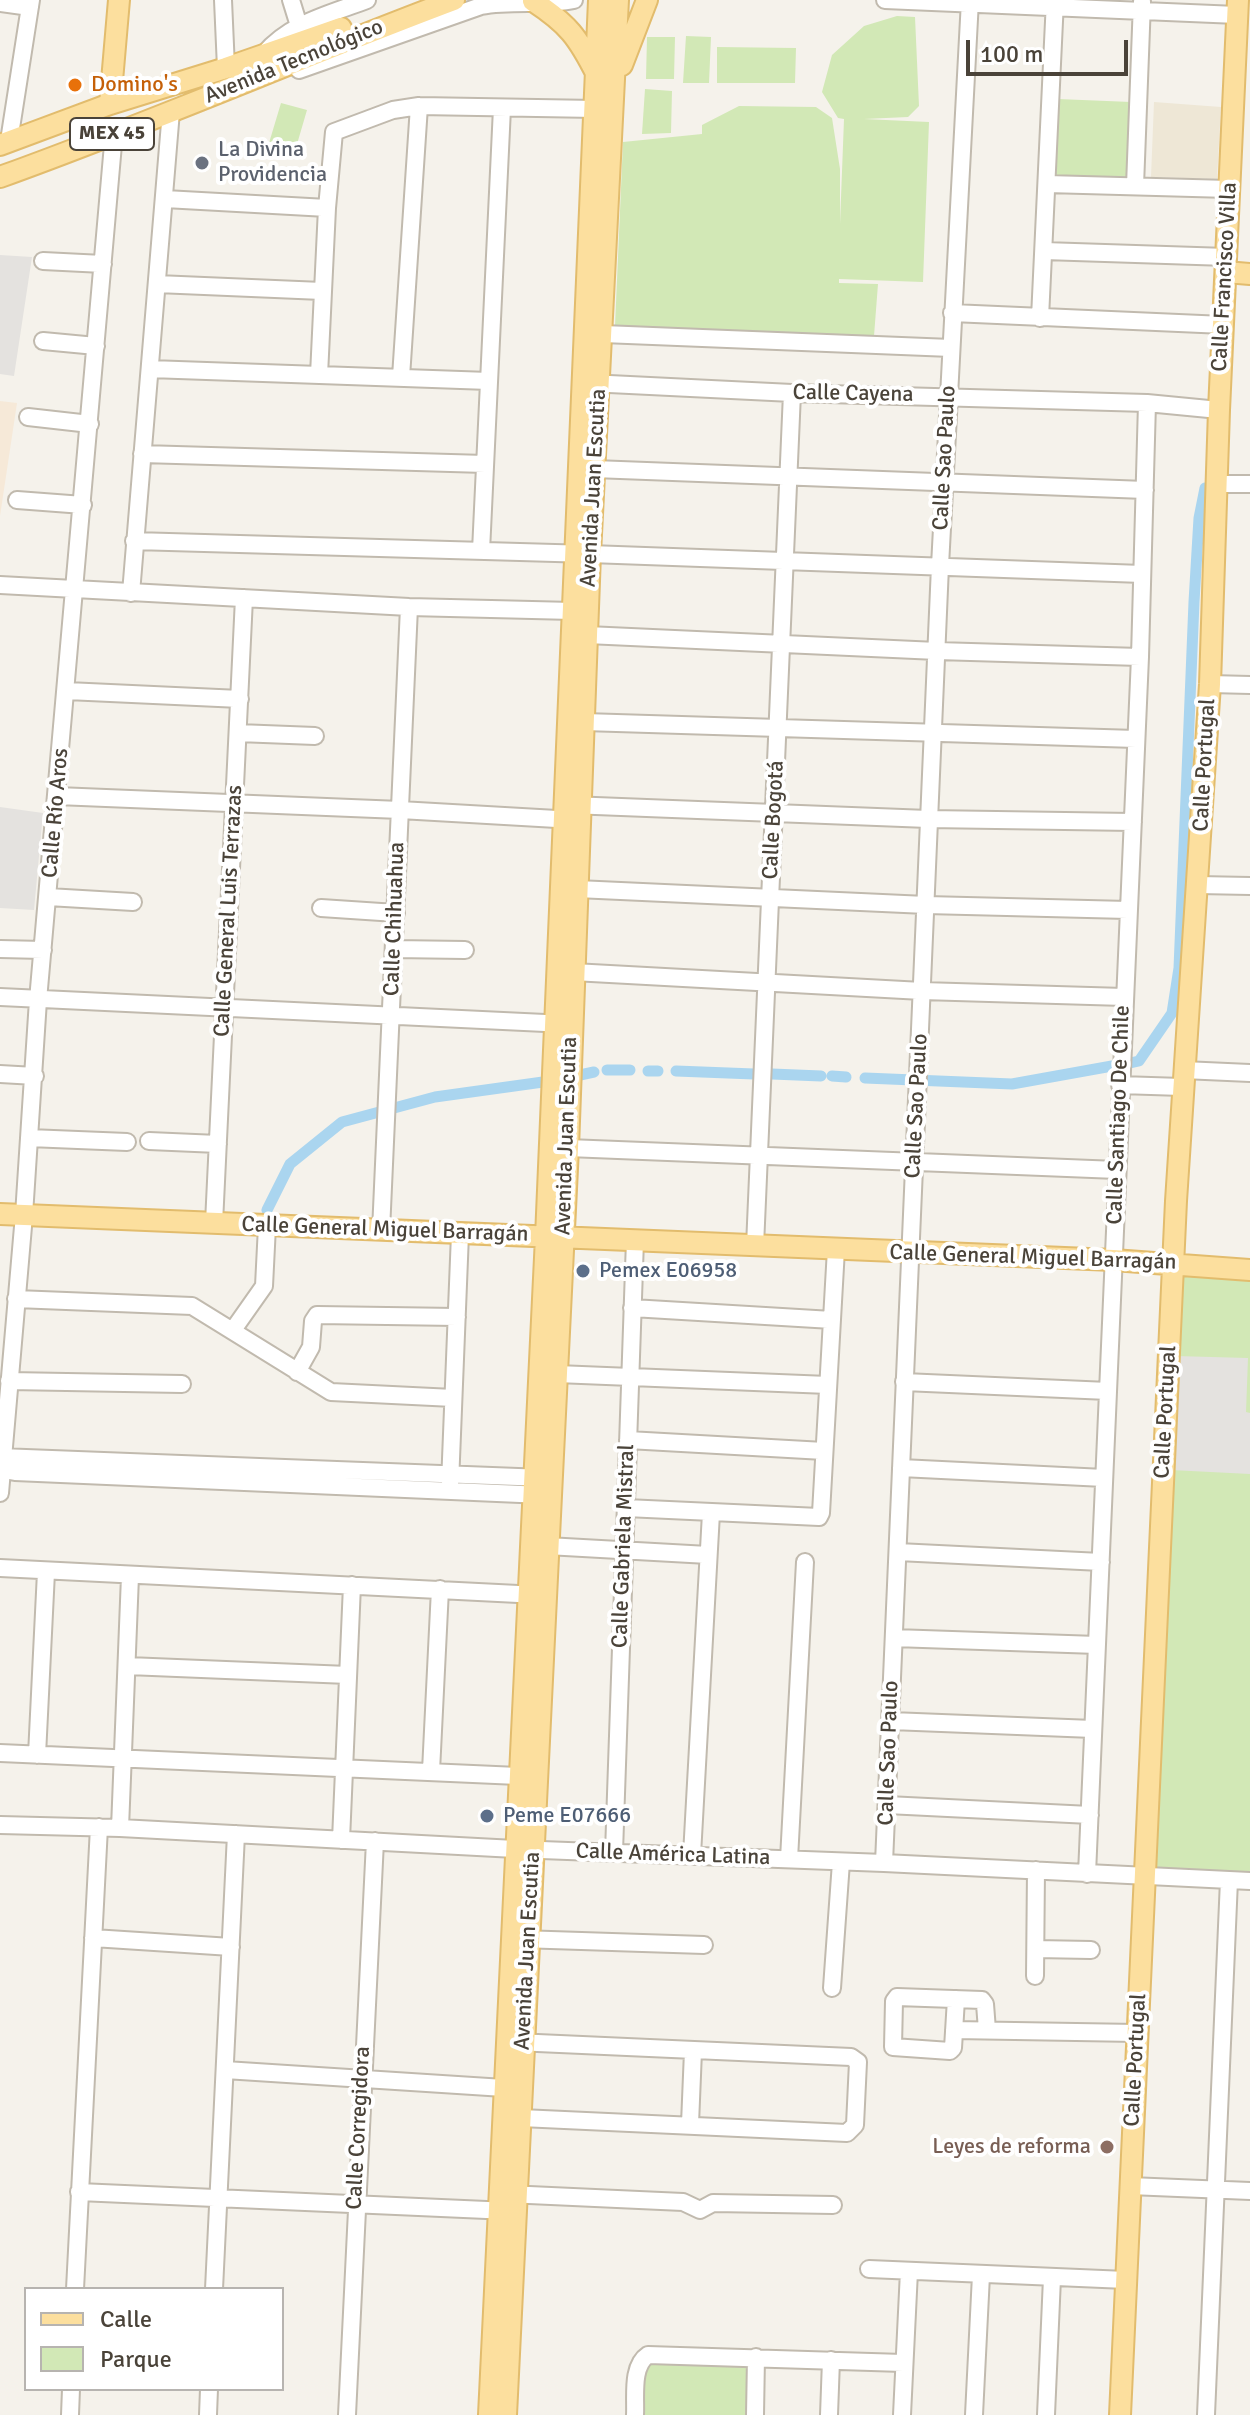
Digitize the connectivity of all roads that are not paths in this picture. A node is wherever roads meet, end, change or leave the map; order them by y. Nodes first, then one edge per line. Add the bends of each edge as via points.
1 (119, 0) edge
2 (223, 0) edge
3 (291, 0) edge
4 (367, 0) edge
5 (416, 0) edge
6 (454, 0) edge
7 (599, 0) edge
8 (618, 0) edge
9 (647, 0) edge
10 (885, 0) edge
11 (533, 1) edge
12 (565, 1) edge
13 (970, 2) edge
14 (0, 3) edge
15 (1055, 3) edge
16 (30, 4) edge
17 (1142, 5) edge
18 (1238, 8) edge
19 (299, 26) junction
20 (333, 38) junction
21 (264, 55) junction
22 (226, 68) junction
23 (597, 76) junction
24 (1242, 77) edge
25 (225, 90) junction
26 (613, 95) junction
27 (110, 104) junction
28 (419, 106) junction
29 (502, 108) junction
30 (596, 109) junction
31 (171, 111) junction
32 (114, 133) junction
33 (3, 142) edge
34 (0, 167) edge
35 (29, 167) junction
36 (0, 177) edge
37 (1047, 184) junction
38 (1135, 186) junction
39 (1229, 189) junction
40 (165, 199) junction
41 (327, 208) junction
42 (1044, 251) junction
43 (43, 261) dead end
44 (103, 264) junction
45 (1227, 265) junction
46 (1250, 274) edge
47 (157, 284) junction
48 (322, 291) junction
49 (952, 313) junction
50 (1040, 318) junction
51 (1224, 325) junction
52 (603, 334) junction
53 (43, 341) dead end
54 (96, 346) junction
55 (951, 348) junction
56 (150, 369) junction
57 (319, 375) junction
58 (401, 377) junction
59 (489, 381) junction
60 (591, 383) junction
61 (792, 393) junction
62 (948, 396) junction
63 (1147, 403) junction
64 (1219, 410) junction
65 (28, 417) dead end
66 (90, 424) junction
67 (142, 454) junction
68 (485, 464) junction
69 (594, 469) junction
70 (789, 477) junction
71 (945, 482) junction
72 (1218, 484) junction
73 (1250, 484) edge
74 (1145, 490) junction
75 (17, 500) dead end
76 (83, 505) junction
77 (134, 541) junction
78 (481, 551) junction
79 (582, 554) junction
80 (786, 561) junction
81 (940, 566) junction
82 (1142, 574) junction
83 (0, 585) edge
84 (76, 591) junction
85 (131, 593) junction
86 (244, 598) junction
87 (409, 607) junction
88 (573, 611) junction
89 (587, 635) junction
90 (782, 645) junction
91 (937, 651) junction
92 (1140, 657) junction
93 (1210, 684) junction
94 (1250, 685) edge
95 (67, 691) junction
96 (240, 699) junction
97 (584, 722) junction
98 (778, 728) junction
99 (238, 733) junction
100 (933, 734) junction
101 (315, 736) dead end
102 (1136, 739) junction
103 (57, 796) junction
104 (234, 803) junction
105 (400, 810) junction
106 (572, 813) junction
107 (775, 813) junction
108 (928, 819) junction
109 (1133, 822) junction
110 (1198, 885) junction
111 (1250, 886) edge
112 (577, 889) junction
113 (48, 897) junction
114 (771, 898) junction
115 (133, 902) dead end
116 (926, 905) junction
117 (321, 908) dead end
118 (1128, 910) junction
119 (396, 913) junction
120 (0, 949) edge
121 (394, 949) junction
122 (43, 950) junction
123 (465, 950) dead end
124 (573, 972) junction
125 (768, 983) junction
126 (922, 991) junction
127 (0, 997) edge
128 (1124, 997) junction
129 (38, 1000) junction
130 (225, 1006) junction
131 (391, 1014) junction
132 (563, 1034) junction
133 (1250, 1073) edge
134 (0, 1074) edge
135 (35, 1076) junction
136 (1183, 1079) junction
137 (561, 1085) junction
138 (1120, 1085) junction
139 (29, 1138) junction
140 (149, 1141) dead end
141 (127, 1142) dead end
142 (218, 1144) junction
143 (568, 1148) junction
144 (759, 1154) junction
145 (915, 1161) junction
146 (1117, 1170) junction
147 (0, 1214) edge
148 (24, 1215) junction
149 (214, 1223) junction
150 (267, 1226) junction
151 (381, 1231) junction
152 (460, 1234) junction
153 (554, 1237) junction
154 (635, 1240) junction
155 (755, 1246) junction
156 (836, 1249) junction
157 (909, 1252) junction
158 (1113, 1260) junction
159 (1173, 1263) junction
160 (1250, 1270) edge
161 (16, 1299) junction
162 (632, 1308) junction
163 (457, 1317) junction
164 (832, 1320) junction
165 (233, 1330) junction
166 (297, 1372) junction
167 (557, 1374) junction
168 (630, 1376) junction
169 (9, 1381) junction
170 (904, 1382) junction
171 (182, 1384) dead end
172 (828, 1385) junction
173 (1108, 1391) junction
174 (453, 1398) junction
175 (628, 1440) junction
176 (824, 1451) junction
177 (1, 1463) edge
178 (293, 1467) junction
179 (901, 1468) junction
180 (172, 1471) junction
181 (451, 1473) junction
182 (1104, 1478) junction
183 (293, 1485) junction
184 (541, 1486) junction
185 (450, 1492) junction
186 (0, 1493) edge
187 (626, 1508) junction
188 (711, 1513) junction
189 (547, 1546) junction
190 (624, 1550) junction
191 (898, 1552) junction
192 (708, 1555) junction
193 (805, 1562) dead end
194 (1101, 1562) junction
195 (0, 1568) edge
196 (46, 1572) junction
197 (130, 1576) junction
198 (352, 1585) junction
199 (440, 1589) junction
200 (536, 1595) junction
201 (894, 1638) junction
202 (1097, 1645) junction
203 (128, 1666) junction
204 (348, 1675) junction
205 (891, 1721) junction
206 (1093, 1729) junction
207 (0, 1753) edge
208 (37, 1755) junction
209 (124, 1759) junction
210 (344, 1768) junction
211 (431, 1771) junction
212 (518, 1776) junction
213 (887, 1805) junction
214 (1090, 1815) junction
215 (0, 1825) edge
216 (99, 1827) junction
217 (120, 1828) junction
218 (236, 1834) junction
219 (341, 1840) junction
220 (375, 1841) junction
221 (524, 1849) junction
222 (614, 1852) junction
223 (692, 1855) junction
224 (789, 1859) junction
225 (841, 1862) junction
226 (884, 1863) junction
227 (1036, 1870) junction
228 (1087, 1874) junction
229 (1145, 1877) junction
230 (1229, 1880) junction
231 (1250, 1881) edge
232 (93, 1938) junction
233 (520, 1939) junction
234 (704, 1945) dead end
235 (231, 1947) junction
236 (1036, 1949) junction
237 (1091, 1950) dead end
238 (1035, 1976) dead end
239 (832, 1988) dead end
240 (956, 1999) junction
241 (954, 2030) junction
242 (987, 2030) junction
243 (1137, 2033) junction
244 (515, 2042) junction
245 (693, 2051) junction
246 (225, 2070) junction
247 (362, 2079) junction
248 (504, 2088) junction
249 (521, 2118) junction
250 (690, 2124) junction
251 (1130, 2186) junction
252 (1215, 2189) junction
253 (1250, 2191) edge
254 (79, 2192) junction
255 (218, 2197) junction
256 (507, 2202) junction
257 (355, 2204) junction
258 (833, 2205) dead end
259 (869, 2269) dead end
260 (909, 2271) junction
261 (981, 2275) junction
262 (1052, 2278) junction
263 (1126, 2280) junction
264 (75, 2287) edge
265 (214, 2287) edge
266 (756, 2357) junction
267 (831, 2360) junction
268 (903, 2363) junction
269 (71, 2391) edge
270 (209, 2391) edge
271 (70, 2415) edge
272 (208, 2415) edge
273 (347, 2415) edge
274 (489, 2415) edge
275 (506, 2415) edge
276 (635, 2415) edge
277 (755, 2415) edge
278 (829, 2415) edge
279 (902, 2415) edge
280 (974, 2415) edge
281 (1046, 2415) edge
282 (1120, 2415) edge
283 (1206, 2415) edge

1 - 27 main road
2 - 22 street
3 - 19 street
4 - 19 street
5 - 20 main road, Avenida Tecnológico / MEX 45
6 - 20 main road, Avenida Tecnológico / MEX 45
7 - 23 main road, Avenida Juan Escutia
8 - 26 main road, Avenida Juan Escutia
9 - 26 main road
10 - 13 street
11 - 12 street
11 - 23 main road via 564,23
11 - 25 street via 481,6 271,81
13 - 15 street
13 - 49 street, Calle Sao Paulo
14 - 16 street
15 - 17 street
15 - 37 street
16 - 33 street
17 - 18 street
17 - 38 street
18 - 24 main road, Calle Francisco Villa
19 - 21 street
20 - 21 main road, Avenida Tecnológico / MEX 45
20 - 25 main road, Avenida Tecnológico / MEX 45
21 - 22 main road, Avenida Tecnológico / MEX 45
22 - 27 main road, Avenida Tecnológico / MEX 45
23 - 30 main road, Avenida Juan Escutia
24 - 39 main road, Calle Francisco Villa
25 - 31 main road, Avenida Tecnológico / MEX 45
26 - 52 main road, Avenida Juan Escutia
27 - 33 main road, Avenida Tecnológico / MEX 45
28 - 29 street
28 - 41 street via 334,132
28 - 58 street
29 - 30 street
29 - 59 street
30 - 60 main road, Avenida Juan Escutia
31 - 32 main road, Avenida Tecnológico / MEX 45
31 - 40 street
32 - 35 main road, Avenida Tecnológico / MEX 45
32 - 44 street, Calle Río Aros
34 - 35 main road
35 - 36 main road, Avenida Tecnológico / MEX 45
37 - 38 street
37 - 42 street
38 - 39 street
39 - 45 main road, Calle Francisco Villa
40 - 41 street
40 - 47 street
41 - 48 street
42 - 45 street
42 - 50 street
43 - 44 street
44 - 54 street, Calle Río Aros
45 - 46 main road
45 - 51 main road, Calle Francisco Villa
47 - 48 street
47 - 56 street
48 - 57 street
49 - 50 street
49 - 55 street, Calle Sao Paulo
50 - 51 street
51 - 64 main road, Calle Francisco Villa
52 - 55 street
52 - 60 main road, Avenida Juan Escutia
53 - 54 street
54 - 66 street, Calle Río Aros
55 - 62 street, Calle Sao Paulo
56 - 57 street
56 - 67 street
57 - 58 street
58 - 59 street
59 - 68 street
60 - 61 street, Calle Cayena
60 - 69 main road, Avenida Juan Escutia
60 - 79 main road, Avenida Juan Escutia
61 - 62 street, Calle Cayena
61 - 70 street, Calle Bogotá
62 - 63 street, Calle Cayena
62 - 71 street, Calle Sao Paulo
63 - 64 street, Calle Cayena
63 - 74 street, Calle Santiago De Chile
64 - 72 main road, Calle Portugal
65 - 66 street
66 - 76 street, Calle Río Aros
67 - 68 street
67 - 77 street
68 - 78 street
69 - 70 street
69 - 79 main road, Avenida Juan Escutia
70 - 71 street
70 - 80 street, Calle Bogotá
71 - 74 street
71 - 81 street, Calle Sao Paulo
72 - 73 street
72 - 93 main road, Calle Portugal
74 - 82 street, Calle Santiago De Chile
75 - 76 street
76 - 84 street, Calle Río Aros
77 - 78 street
77 - 85 street
78 - 79 street
79 - 80 street
79 - 88 main road, Avenida Juan Escutia
79 - 89 main road, Avenida Juan Escutia
80 - 81 street
80 - 90 street, Calle Bogotá
81 - 82 street
81 - 91 street, Calle Sao Paulo
82 - 92 street, Calle Santiago De Chile
83 - 84 street
84 - 85 street
84 - 95 street, Calle Río Aros
85 - 86 street
86 - 87 street
86 - 96 street, Calle General Luis Terrazas
87 - 88 street
87 - 105 street, Calle Chihuahua
88 - 106 main road, Avenida Juan Escutia
89 - 90 street
89 - 97 main road, Avenida Juan Escutia
90 - 91 street
90 - 98 street, Calle Bogotá
91 - 92 street
91 - 100 street, Calle Sao Paulo
92 - 102 street, Calle Santiago De Chile
93 - 94 street
93 - 110 main road, Calle Portugal
95 - 96 street
95 - 103 street, Calle Río Aros
96 - 99 street, Calle General Luis Terrazas
97 - 98 street
97 - 106 main road, Avenida Juan Escutia
98 - 100 street
98 - 107 street, Calle Bogotá
99 - 101 street
99 - 104 street, Calle General Luis Terrazas
100 - 102 street
100 - 108 street, Calle Sao Paulo
102 - 109 street, Calle Santiago De Chile
103 - 104 street
103 - 113 street, Calle Río Aros
104 - 105 street
104 - 130 street, Calle General Luis Terrazas
105 - 106 street
105 - 119 street, Calle Chihuahua
106 - 107 street
106 - 112 main road, Avenida Juan Escutia
106 - 132 main road, Avenida Juan Escutia
107 - 108 street
107 - 114 street, Calle Bogotá
108 - 109 street
108 - 116 street, Calle Sao Paulo
109 - 118 street, Calle Santiago De Chile
110 - 111 street
110 - 136 main road, Calle Portugal
112 - 114 street
112 - 124 main road, Avenida Juan Escutia
113 - 115 street
113 - 122 street, Calle Río Aros
114 - 116 street
114 - 125 street, Calle Bogotá
116 - 118 street
116 - 126 street, Calle Sao Paulo
117 - 119 street
118 - 128 street, Calle Santiago De Chile
119 - 121 street, Calle Chihuahua
120 - 122 street
121 - 123 street
121 - 131 street, Calle Chihuahua
122 - 129 street, Calle Río Aros
124 - 125 street
124 - 132 main road, Avenida Juan Escutia
125 - 126 street
125 - 144 street, Calle Bogotá
126 - 128 street
126 - 145 street, Calle Sao Paulo
127 - 129 street
128 - 138 street, Calle Santiago De Chile
129 - 130 street
129 - 135 street, Calle Río Aros
130 - 131 street
130 - 142 street, Calle General Luis Terrazas
131 - 132 street
131 - 151 street, Calle Chihuahua
132 - 137 main road, Avenida Juan Escutia
133 - 136 street
134 - 135 street
135 - 139 street, Calle Río Aros
136 - 138 street
136 - 159 main road, Calle Portugal
137 - 143 main road, Avenida Juan Escutia
137 - 153 main road, Avenida Juan Escutia
138 - 146 street, Calle Santiago De Chile
139 - 141 street
139 - 148 street, Calle Río Aros
140 - 142 street
142 - 149 street, Calle General Luis Terrazas
143 - 144 street
143 - 153 main road, Avenida Juan Escutia
144 - 145 street
144 - 155 street, Calle Bogotá
145 - 146 street
145 - 157 street, Calle Sao Paulo
146 - 158 street, Calle Santiago De Chile
147 - 148 main road, Calle General Miguel Barragán
148 - 149 main road, Calle General Miguel Barragán
148 - 161 street, Calle Río Aros
149 - 150 main road, Calle General Miguel Barragán
150 - 151 main road, Calle General Miguel Barragán
150 - 165 street via 264,1286
151 - 152 main road, Calle General Miguel Barragán
152 - 153 main road, Calle General Miguel Barragán
152 - 163 street
153 - 154 main road, Calle General Miguel Barragán
153 - 167 main road, Avenida Juan Escutia
153 - 184 main road, Avenida Juan Escutia
154 - 155 main road, Calle General Miguel Barragán
154 - 162 street, Calle Gabriela Mistral
155 - 156 main road, Calle General Miguel Barragán
156 - 157 main road, Calle General Miguel Barragán
156 - 164 street
157 - 158 main road, Calle General Miguel Barragán
157 - 170 street, Calle Sao Paulo
158 - 159 main road, Calle General Miguel Barragán
158 - 173 street, Calle Santiago De Chile
159 - 160 main road, Calle General Miguel Barragán
159 - 229 main road, Calle Portugal
161 - 165 street via 186,1305
161 - 169 street, Calle Río Aros
162 - 164 street
162 - 168 street, Calle Gabriela Mistral
163 - 166 street via 317,1315 311,1347
163 - 174 street
164 - 172 street
165 - 166 street
166 - 174 street via 335,1393
167 - 168 street
167 - 184 main road, Avenida Juan Escutia
168 - 172 street
168 - 175 street, Calle Gabriela Mistral
169 - 171 street
169 - 177 street, Calle Río Aros
170 - 173 street
170 - 179 street, Calle Sao Paulo
172 - 176 street
173 - 182 street, Calle Santiago De Chile
174 - 181 street
175 - 176 street
175 - 187 street, Calle Gabriela Mistral
176 - 188 street via 819,1517
177 - 180 street
177 - 186 street, Calle Río Aros
178 - 180 street
178 - 181 street
178 - 183 street
179 - 182 street
179 - 191 street, Calle Sao Paulo
180 - 183 street
181 - 184 street
181 - 185 street
182 - 194 street, Calle Santiago De Chile
183 - 185 street
184 - 185 street
184 - 189 main road, Avenida Juan Escutia
184 - 200 main road, Avenida Juan Escutia
187 - 188 street
187 - 190 street, Calle Gabriela Mistral
188 - 192 street
189 - 190 street
189 - 200 main road, Avenida Juan Escutia
190 - 192 street
190 - 222 street, Calle Gabriela Mistral
191 - 194 street
191 - 201 street, Calle Sao Paulo
192 - 223 street
193 - 224 street
194 - 202 street, Calle Santiago De Chile
195 - 196 street
196 - 197 street
196 - 208 street
197 - 198 street
197 - 203 street
198 - 199 street
198 - 204 street
199 - 200 street
199 - 211 street
200 - 212 main road, Avenida Juan Escutia
200 - 221 main road, Avenida Juan Escutia
201 - 202 street
201 - 205 street, Calle Sao Paulo
202 - 206 street, Calle Santiago De Chile
203 - 204 street
203 - 209 street
204 - 210 street
205 - 206 street
205 - 213 street, Calle Sao Paulo
206 - 214 street, Calle Santiago De Chile
207 - 208 street
208 - 209 street
209 - 210 street
209 - 217 street
210 - 211 street
210 - 219 street
211 - 212 street
212 - 221 main road, Avenida Juan Escutia
213 - 214 street
213 - 226 street, Calle Sao Paulo
214 - 228 street, Calle Santiago De Chile
215 - 216 street, Calle América Latina
216 - 217 street, Calle América Latina
216 - 232 street
217 - 218 street, Calle América Latina
218 - 219 street, Calle América Latina
218 - 235 street
219 - 220 street, Calle América Latina
220 - 221 street, Calle América Latina
220 - 247 street, Calle Corregidora
221 - 222 street, Calle América Latina
221 - 233 main road, Avenida Juan Escutia
222 - 223 street, Calle América Latina
223 - 224 street, Calle América Latina
224 - 225 street, Calle América Latina
225 - 226 street, Calle América Latina
225 - 239 street
226 - 227 street, Calle América Latina
227 - 228 street, Calle América Latina
227 - 236 street
228 - 229 street, Calle América Latina
229 - 230 street, Calle América Latina
229 - 243 main road, Calle Portugal
230 - 231 street, Calle América Latina
230 - 252 street
232 - 235 street
232 - 254 street
233 - 234 street
233 - 244 main road, Avenida Juan Escutia
235 - 246 street
236 - 237 street
236 - 238 street
240 - 241 street
240 - 241 street via 896,1998 892,2045 948,2052
240 - 242 street via 984,2002
241 - 242 street
242 - 243 street
243 - 251 main road, Calle Portugal
244 - 245 street
244 - 248 main road, Avenida Juan Escutia
244 - 249 main road, Avenida Juan Escutia
245 - 250 street
245 - 250 street via 856,2059 853,2130 847,2133
246 - 247 street
246 - 255 street
247 - 248 street
247 - 257 street, Calle Corregidora
248 - 256 main road, Avenida Juan Escutia
249 - 250 street
249 - 256 main road, Avenida Juan Escutia
251 - 252 street
251 - 263 main road, Calle Portugal
252 - 253 street
252 - 283 street
254 - 255 street
254 - 264 street
255 - 257 street
255 - 265 street
256 - 257 street
256 - 258 street via 683,2202 698,2195 713,2203
256 - 274 main road, Avenida Juan Escutia
256 - 275 main road, Avenida Juan Escutia
257 - 273 street, Calle Corregidora
259 - 260 street
260 - 261 street
260 - 268 street
261 - 262 street
261 - 280 street
262 - 263 street
262 - 281 street
263 - 282 main road, Calle Portugal
266 - 267 street
266 - 276 street via 648,2355 637,2368
266 - 277 street
267 - 268 street
267 - 278 street
268 - 279 street
269 - 271 street
270 - 272 street

